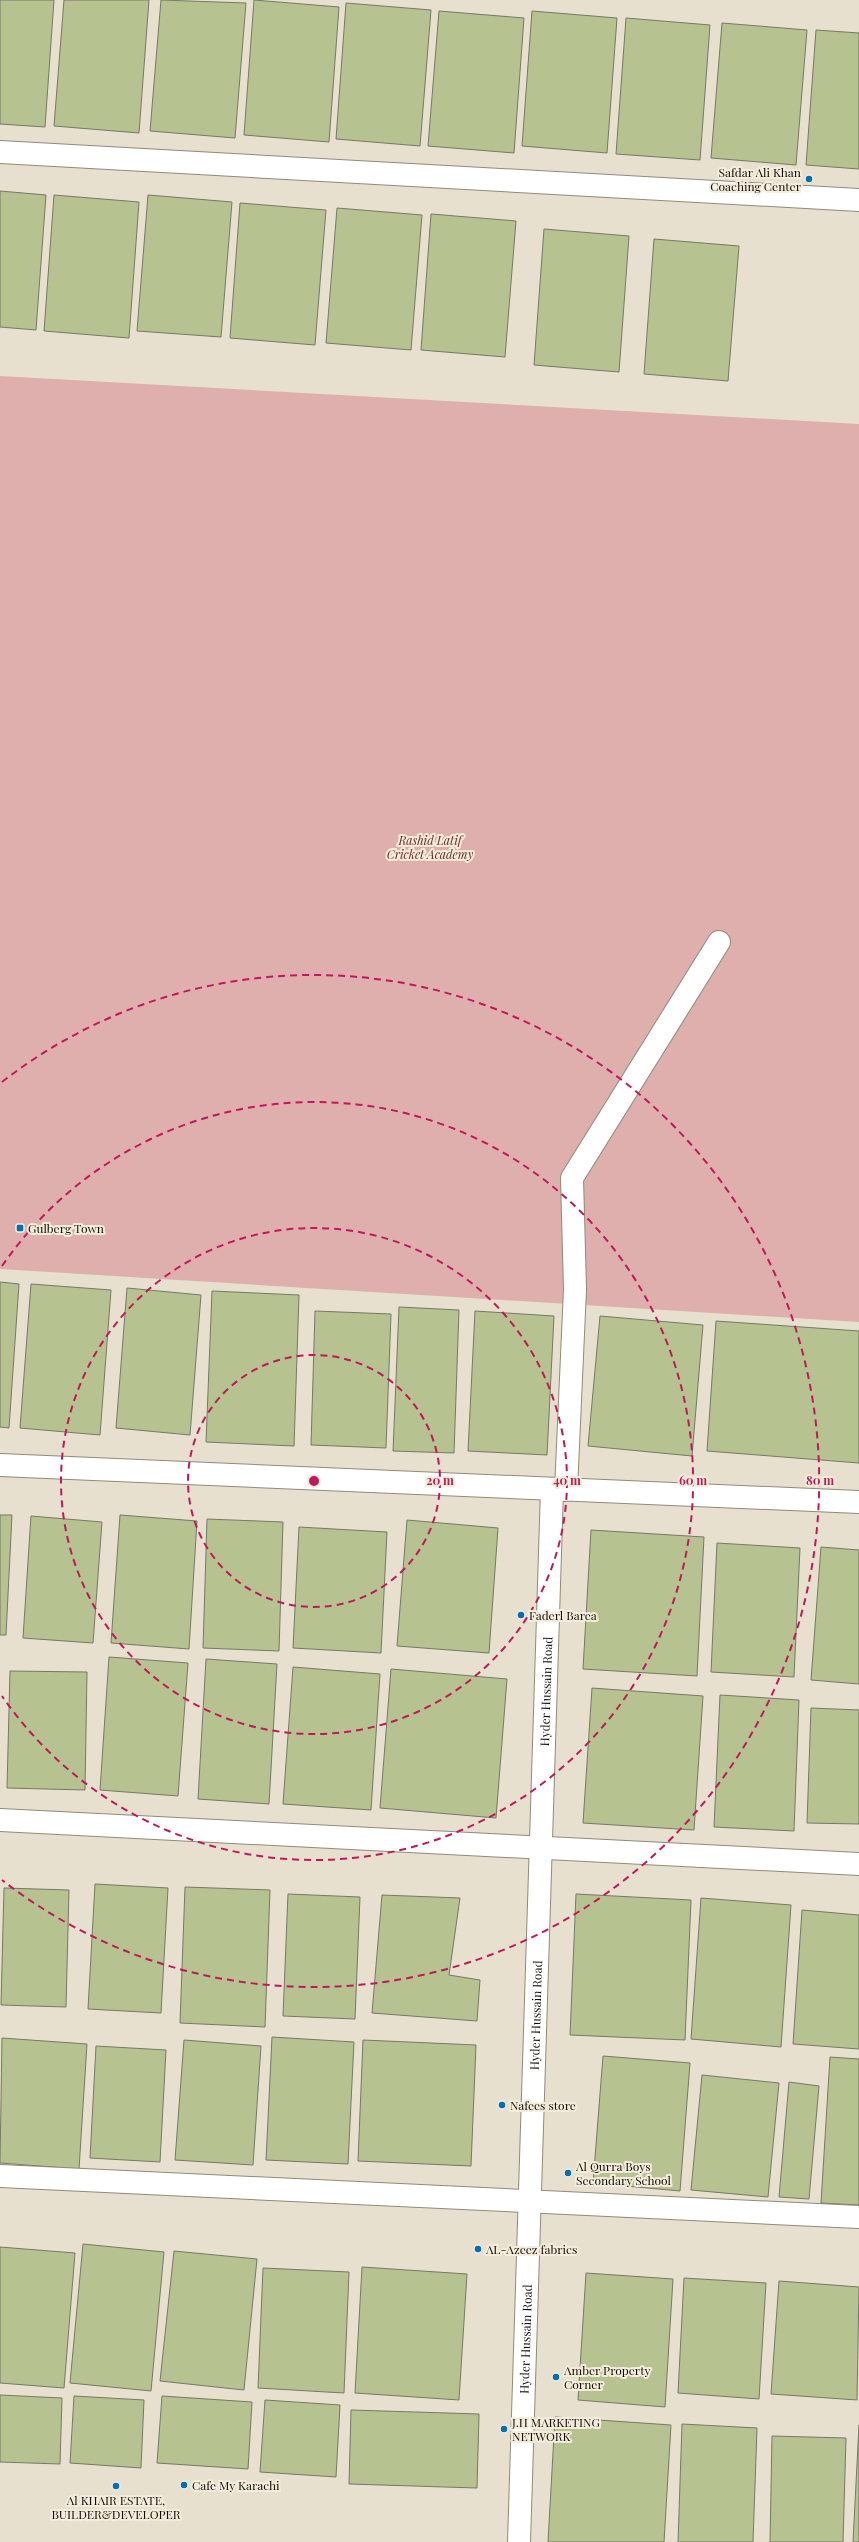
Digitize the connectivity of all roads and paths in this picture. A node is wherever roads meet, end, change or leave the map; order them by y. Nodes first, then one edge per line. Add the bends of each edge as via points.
1 (0, 152) edge
2 (859, 200) edge
3 (719, 942) dead end
4 (0, 1465) edge
5 (559, 1489) junction
6 (859, 1502) edge
7 (0, 1820) edge
8 (541, 1849) junction
9 (859, 1864) edge
10 (0, 2176) edge
11 (530, 2201) junction
12 (859, 2217) edge
13 (519, 2542) edge

1 - 2 street
3 - 5 street, Hyder Hussain Road via 572,1178 575,1289
4 - 5 street
5 - 6 street
5 - 8 street, Hyder Hussain Road
7 - 8 street
8 - 9 street
8 - 11 street, Hyder Hussain Road
10 - 11 street
11 - 12 street
11 - 13 street, Hyder Hussain Road

